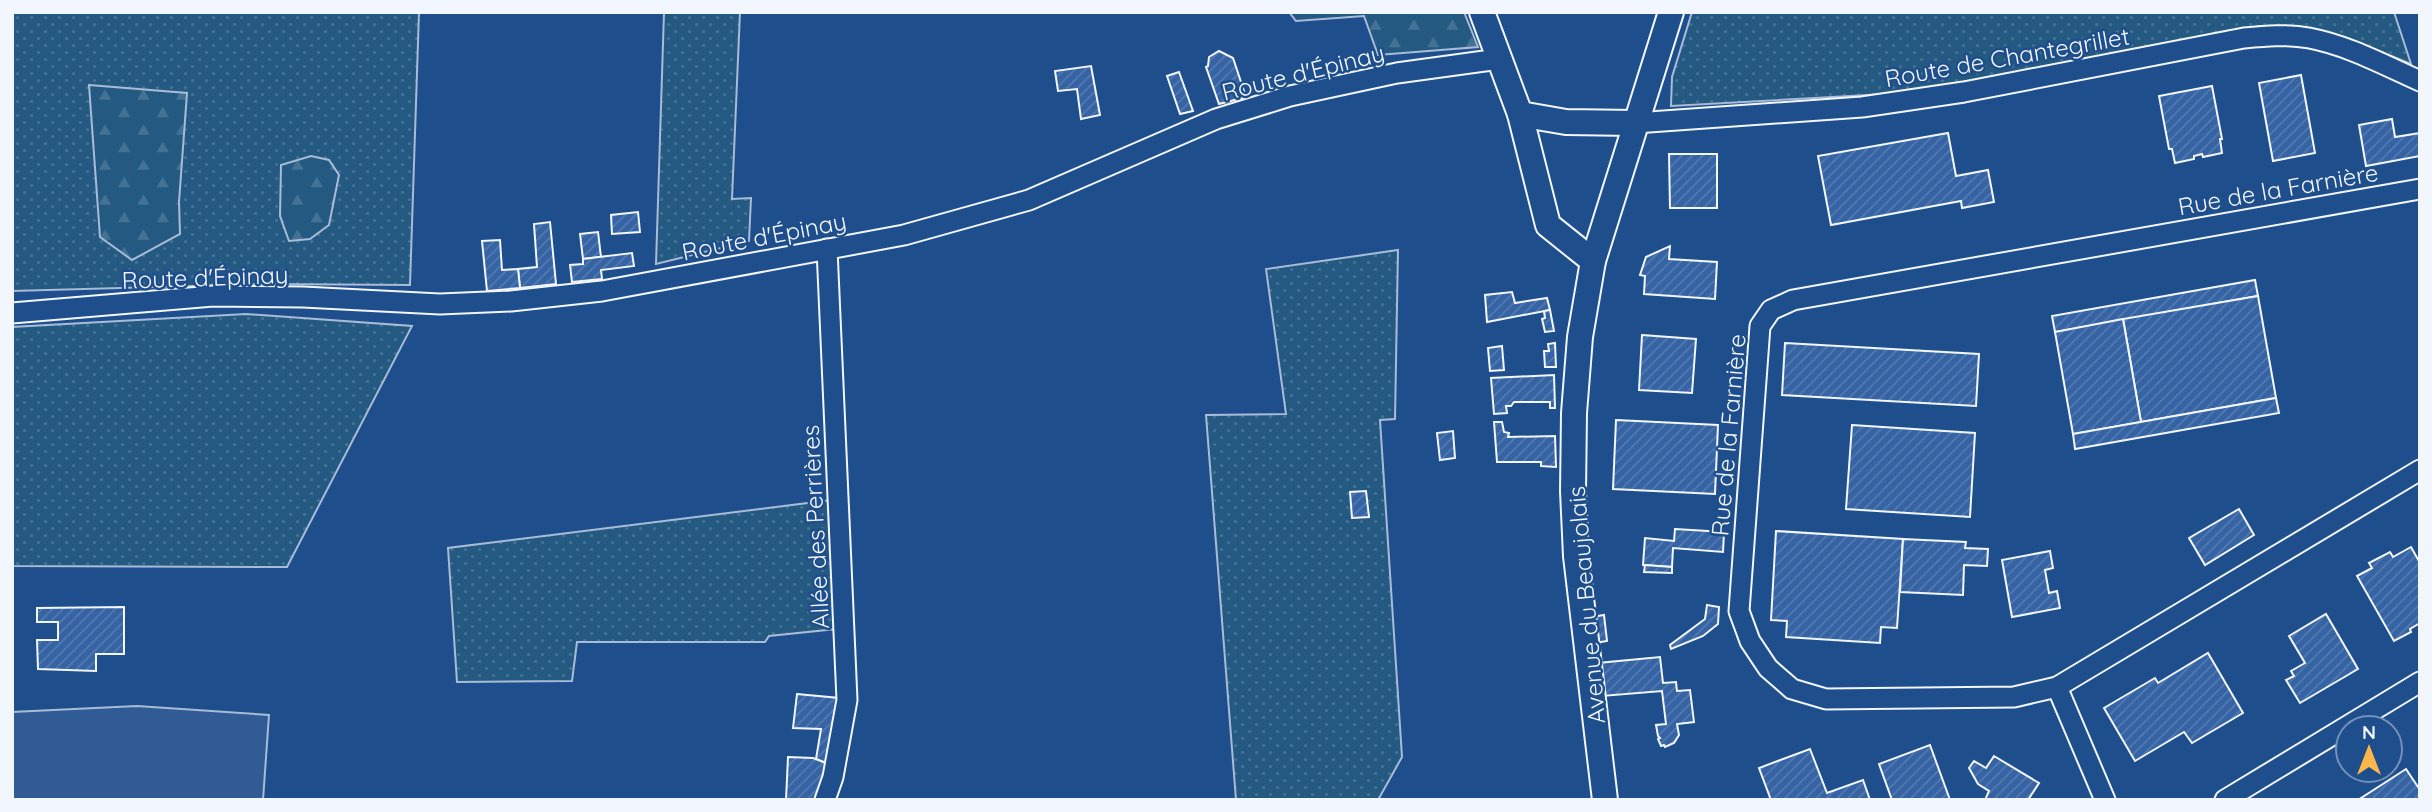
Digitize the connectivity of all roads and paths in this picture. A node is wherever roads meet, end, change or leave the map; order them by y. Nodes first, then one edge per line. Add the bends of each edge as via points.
1 (1482, 12) edge
2 (1671, 12) edge
3 (1499, 58) junction
4 (2420, 80) edge
5 (1520, 114) junction
6 (1635, 123) junction
7 (2420, 189) edge
8 (827, 249) junction
9 (1593, 261) junction
10 (12, 313) edge
11 (2420, 470) edge
12 (2420, 681) edge
13 (2057, 687) junction
14 (825, 800) edge
15 (1605, 800) edge
16 (2105, 800) edge
17 (2225, 800) edge

1 - 3 main road
2 - 6 main road, Avenue du Beaujolais
3 - 5 main road
3 - 8 street, Route d'Épinay via 1397,72 1290,96 1216,119 1029,200 904,235
4 - 6 street, Route de Chantegrillet via 2342,47 2279,35 1875,106
5 - 6 main road via 1566,122
5 - 9 main road via 1548,225
6 - 9 main road, Avenue du Beaujolais
7 - 13 street, Rue de la Farnière via 1793,300 1771,310 1760,326 1739,611 1750,641 1768,668 1792,689 1826,699 2014,697
8 - 10 street, Route d'Épinay via 602,291 511,301 440,304 212,296
8 - 14 street, Allée des Perrières via 847,699
9 - 15 main road, Avenue du Beaujolais via 1580,337 1573,491 1576,556
11 - 13 street, Rue de la Farnière
12 - 17 street
13 - 16 street

